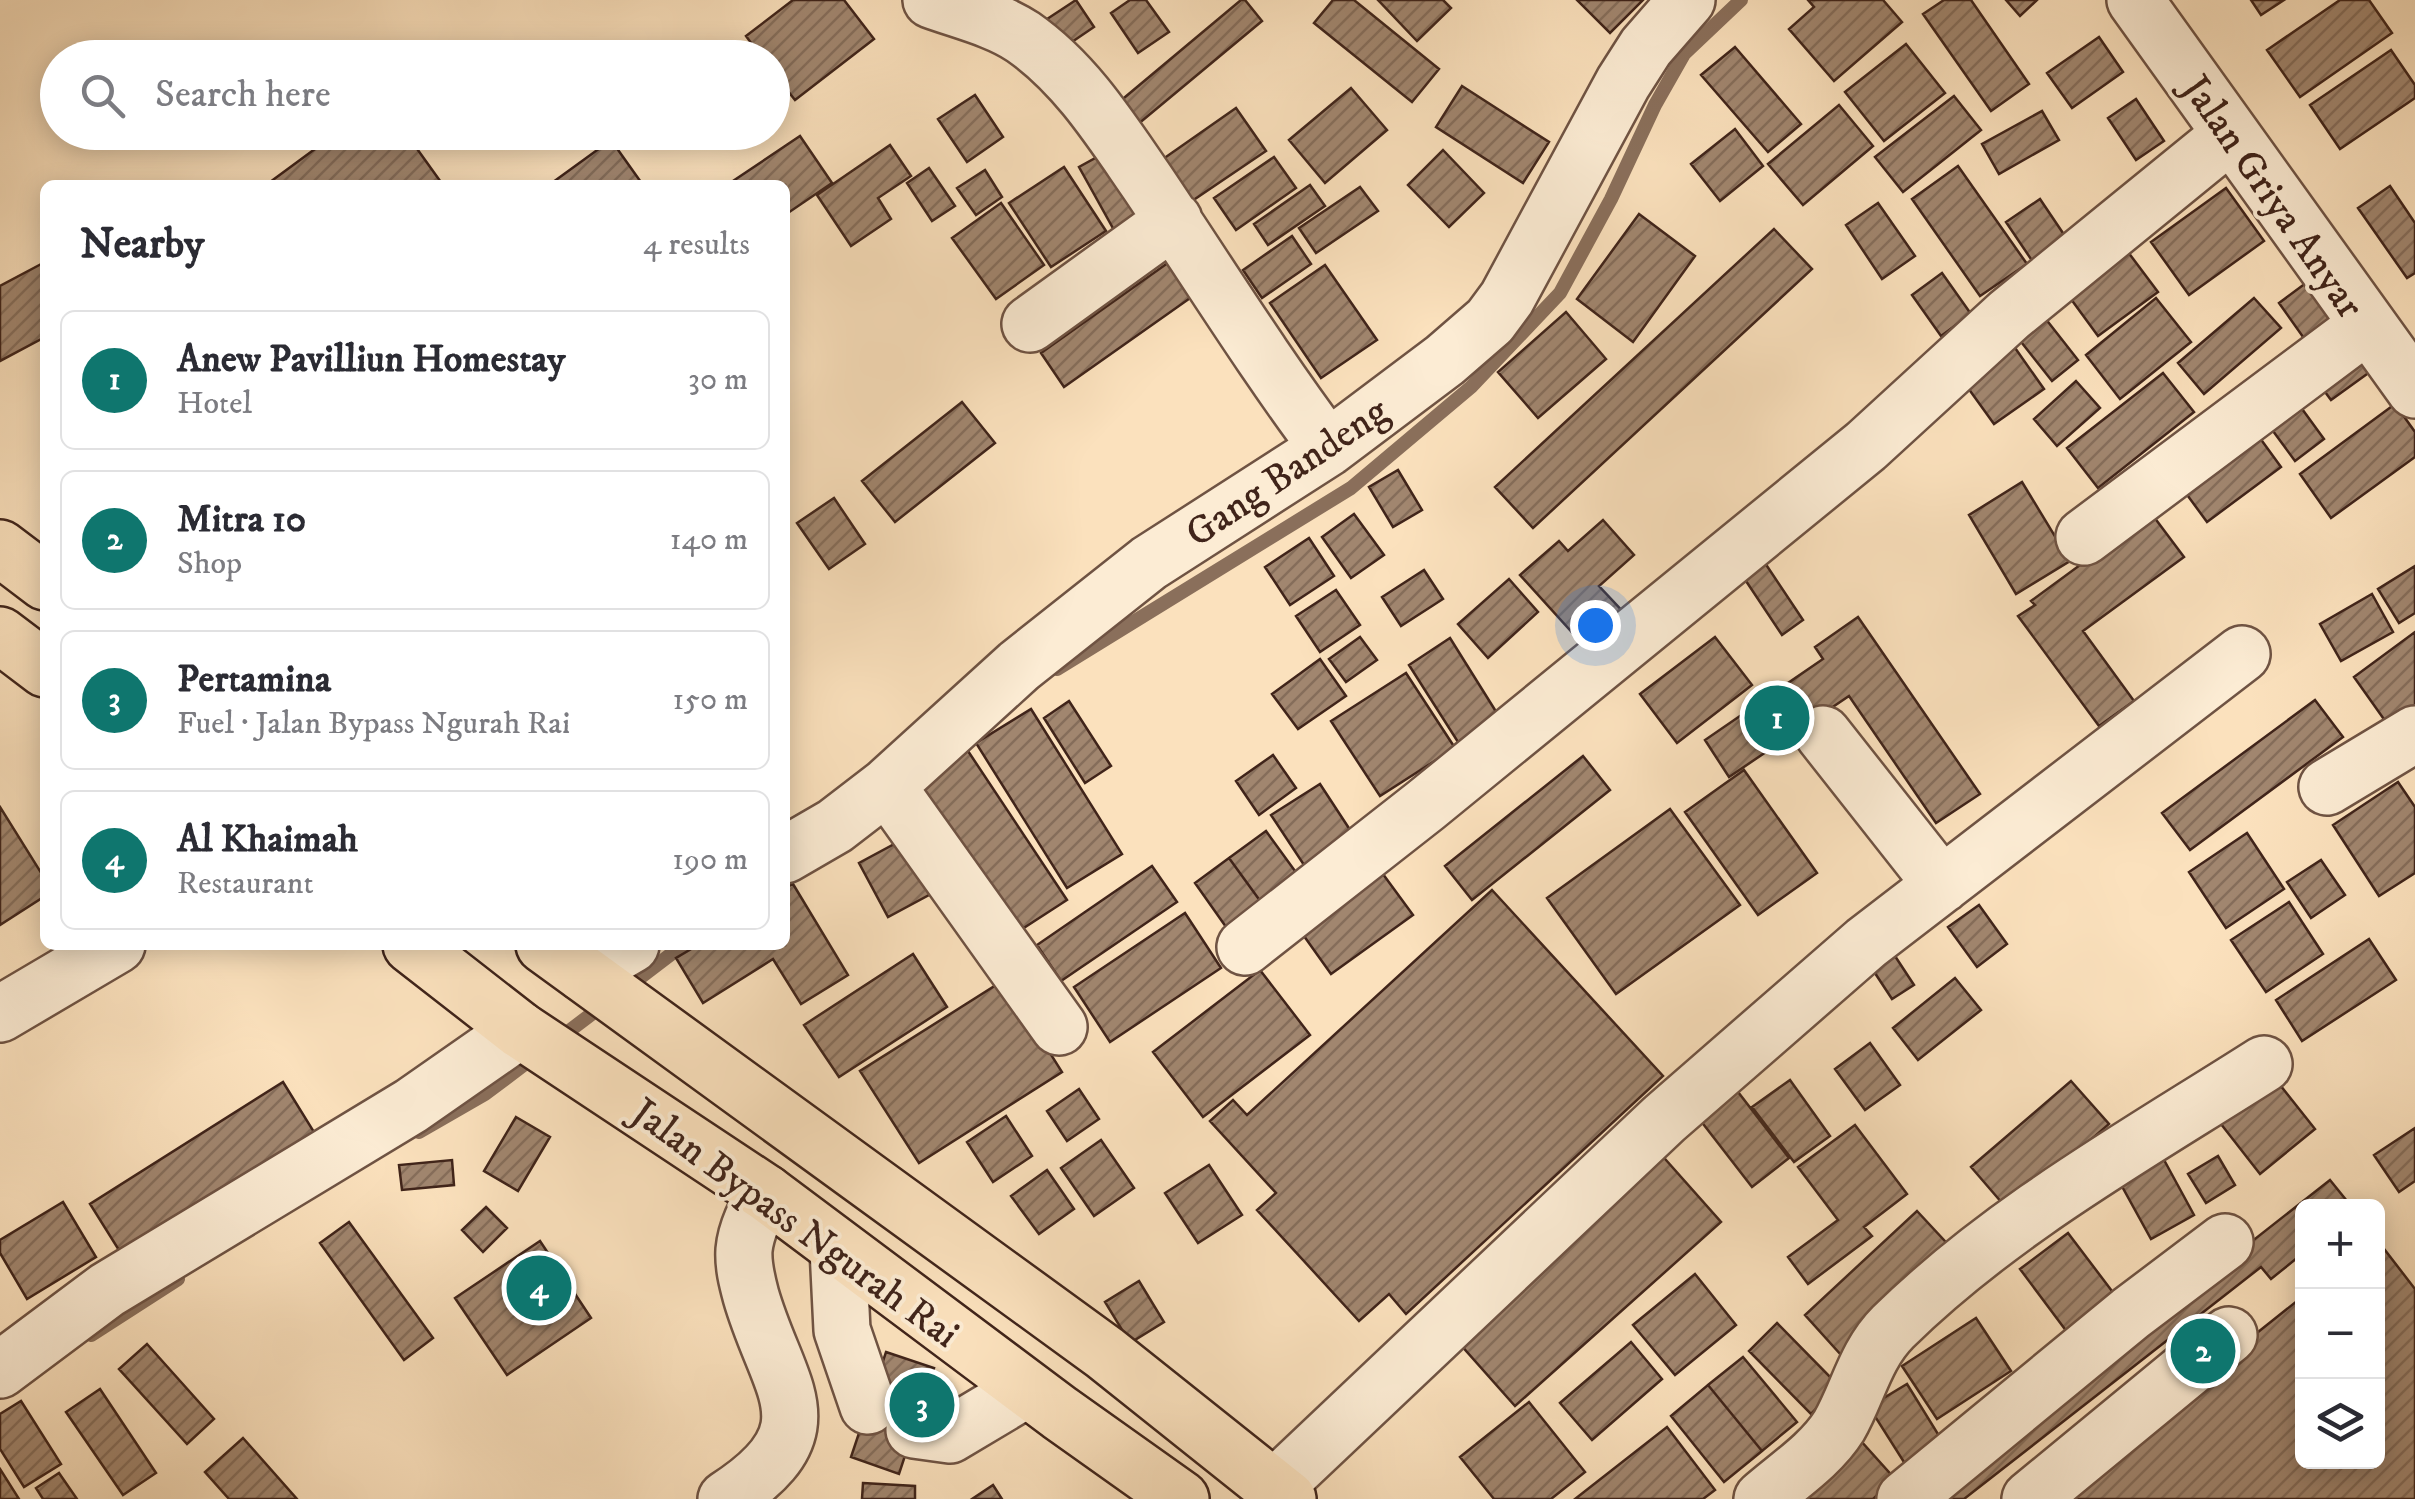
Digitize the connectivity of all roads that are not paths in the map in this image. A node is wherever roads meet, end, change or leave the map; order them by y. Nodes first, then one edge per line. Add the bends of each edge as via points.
1 (931, 0) edge
2 (1687, 0) edge
3 (2135, 0) edge
4 (2230, 134) junction
5 (1174, 220) junction
6 (1030, 324) dead end
7 (2366, 326) junction
8 (2415, 390) edge
9 (1328, 448) junction
10 (2084, 536) dead end
11 (0, 548) edge
12 (40, 578) edge
13 (0, 635) edge
14 (2242, 654) dead end
15 (40, 664) edge
16 (1823, 734) dead end
17 (2415, 734) edge
18 (887, 786) junction
19 (2327, 787) dead end
20 (790, 852) edge
21 (1942, 885) junction
22 (1244, 946) dead end
23 (108, 950) edge
24 (417, 950) edge
25 (607, 950) edge
26 (563, 959) edge
27 (0, 1014) edge
28 (1060, 1026) dead end
29 (520, 1030) junction
30 (2264, 1064) dead end
31 (766, 1193) junction
32 (2226, 1242) dead end
33 (838, 1249) junction
34 (2229, 1335) dead end
35 (0, 1370) edge
36 (1027, 1389) junction
37 (1281, 1494) edge
38 (726, 1499) edge
39 (1181, 1499) edge
40 (1762, 1499) edge
41 (1905, 1499) edge
42 (2030, 1499) edge

1 - 5 street via 992,21 1051,62 1104,119
2 - 9 street, Gang Bandeng via 1623,82 1490,321
3 - 4 street, Jalan Griya Anyar
4 - 7 street, Jalan Griya Anyar
4 - 22 street via 2009,316 1852,458
5 - 6 street
5 - 9 street
7 - 8 street, Jalan Griya Anyar
7 - 10 street
9 - 18 street, Gang Bandeng via 1148,564 1019,666
11 - 12 highway
13 - 15 highway
14 - 21 street
16 - 21 street
17 - 19 street
18 - 20 street, Gang Bandeng
18 - 28 street
21 - 37 street via 1664,1119
23 - 27 street
24 - 29 highway, Jalan Bypass Ngurah Rai
25 - 26 street
26 - 37 highway, Jalan Bypass Ngurah Rai via 1105,1354
29 - 31 highway, Jalan Bypass Ngurah Rai
29 - 35 street via 411,1106 107,1290
30 - 40 street via 2092,1172 1944,1279 1866,1363 1829,1440
31 - 33 highway, Jalan Bypass Ngurah Rai
31 - 38 street via 751,1222 744,1263 758,1322 789,1394 792,1424 771,1465
32 - 41 street
33 - 36 highway, Jalan Bypass Ngurah Rai
33 - 36 street via 842,1330 891,1418 950,1435
34 - 42 street
36 - 39 highway, Jalan Bypass Ngurah Rai

